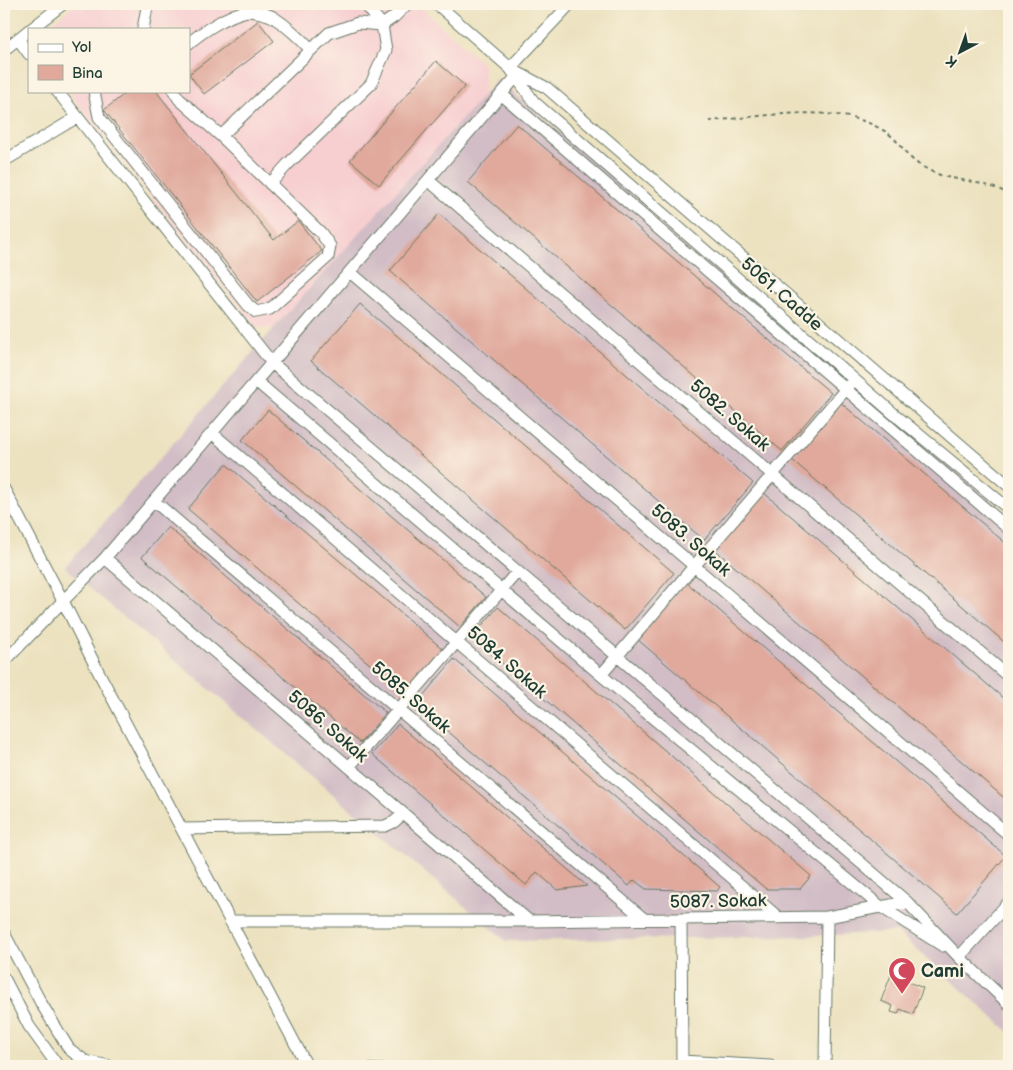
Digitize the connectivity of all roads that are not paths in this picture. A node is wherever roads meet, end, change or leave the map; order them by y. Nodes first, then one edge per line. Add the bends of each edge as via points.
1 (63, 4) edge
2 (150, 4) edge
3 (365, 4) edge
4 (407, 4) edge
5 (437, 4) edge
6 (570, 4) edge
7 (382, 25) junction
8 (33, 28) edge
9 (143, 28) edge
10 (28, 32) edge
11 (18, 39) junction
12 (190, 42) edge
13 (4, 50) edge
14 (311, 50) junction
15 (28, 53) edge
16 (513, 73) junction
17 (57, 92) edge
18 (94, 92) edge
19 (175, 92) edge
20 (501, 94) junction
21 (76, 118) junction
22 (221, 136) junction
23 (4, 161) edge
24 (428, 180) junction
25 (270, 184) junction
26 (350, 272) junction
27 (272, 362) junction
28 (854, 380) junction
29 (256, 381) junction
30 (846, 389) junction
31 (212, 433) junction
32 (773, 475) junction
33 (1009, 486) edge
34 (4, 489) edge
35 (154, 500) junction
36 (1009, 509) edge
37 (1009, 529) edge
38 (105, 558) junction
39 (694, 566) junction
40 (517, 572) junction
41 (501, 590) junction
42 (63, 601) junction
43 (456, 642) junction
44 (617, 657) junction
45 (4, 662) edge
46 (601, 675) junction
47 (1009, 677) edge
48 (399, 710) junction
49 (349, 768) junction
50 (403, 814) junction
51 (182, 829) junction
52 (1009, 835) edge
53 (906, 902) junction
54 (1009, 902) edge
55 (881, 907) junction
56 (827, 917) junction
57 (779, 918) junction
58 (644, 919) junction
59 (680, 919) junction
60 (230, 921) junction
61 (529, 921) junction
62 (4, 933) edge
63 (959, 957) junction
64 (4, 978) edge
65 (1009, 1004) edge
66 (58, 1066) edge
67 (109, 1066) edge
68 (307, 1066) edge
69 (770, 1066) edge
70 (825, 1066) edge

1 - 8 street
2 - 9 street
3 - 7 street
4 - 7 street
5 - 16 street
6 - 16 street
7 - 14 street via 358,22 330,33
7 - 25 street via 386,50 370,84
10 - 11 street
11 - 13 street
11 - 15 street
12 - 14 street via 247,11 271,16
14 - 22 street
16 - 20 street
16 - 28 street, 5061. Cadde via 534,102
16 - 33 street, 5061. Cadde via 547,88
17 - 21 street
18 - 25 street via 99,117 256,312 270,309 301,282 328,257 330,246 321,232
19 - 22 street
20 - 24 street
20 - 30 street
21 - 23 street
21 - 27 street
22 - 25 street
24 - 26 street
24 - 32 street, 5082. Sokak
26 - 27 street
26 - 39 street, 5083. Sokak
27 - 29 street
27 - 40 street
28 - 30 street
28 - 36 street, 5061. Cadde
29 - 31 street
29 - 41 street
30 - 32 street
30 - 37 street
31 - 35 street
31 - 43 street, 5084. Sokak
32 - 39 street
32 - 47 street, 5082. Sokak
34 - 42 street
35 - 38 street
35 - 48 street, 5085. Sokak
38 - 42 street
38 - 49 street, 5086. Sokak
39 - 44 street
39 - 52 street, 5083. Sokak
40 - 41 street
40 - 44 street
41 - 43 street
41 - 46 street
42 - 45 street
42 - 51 street
43 - 48 street
43 - 57 street, 5084. Sokak
44 - 46 street
44 - 53 street
46 - 55 street
48 - 49 street
48 - 58 street, 5085. Sokak
49 - 50 street, 5086. Sokak
50 - 51 street via 385,826
50 - 61 street, 5086. Sokak
51 - 60 street
53 - 55 street, 5087. Sokak
53 - 63 street
54 - 63 street
55 - 56 street, 5087. Sokak
55 - 63 street
56 - 57 street, 5087. Sokak
56 - 70 street
57 - 59 street, 5087. Sokak
58 - 59 street, 5087. Sokak
58 - 61 street, 5087. Sokak
59 - 69 street via 682,1061
60 - 61 street, 5087. Sokak
60 - 68 street
62 - 67 street via 69,1049 85,1061
63 - 65 street
64 - 66 street via 29,1026

